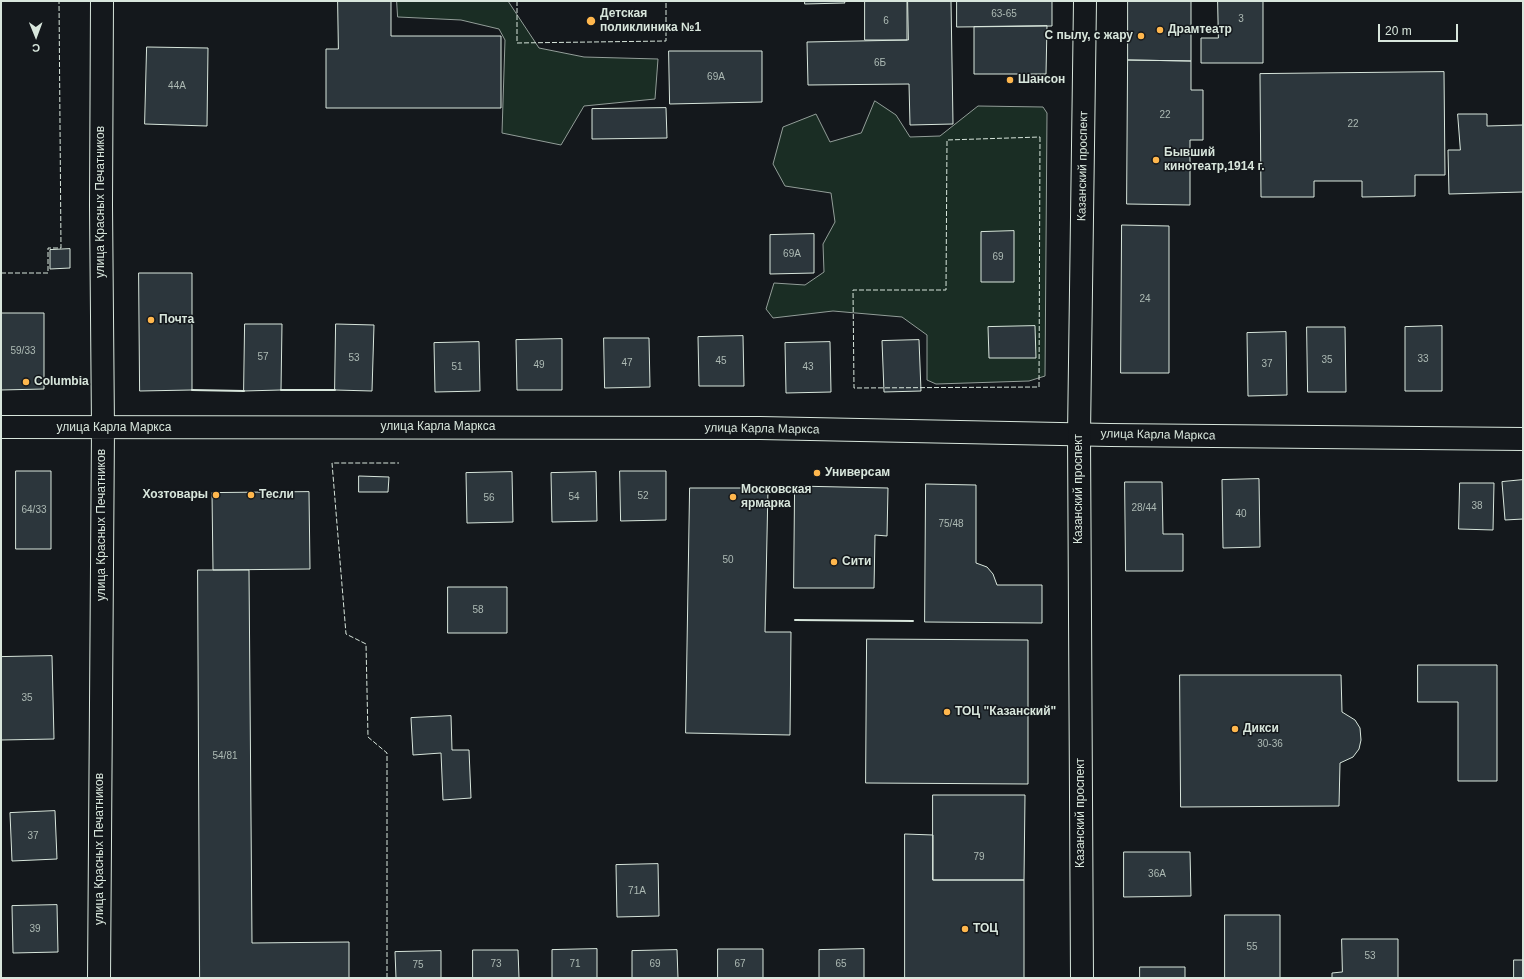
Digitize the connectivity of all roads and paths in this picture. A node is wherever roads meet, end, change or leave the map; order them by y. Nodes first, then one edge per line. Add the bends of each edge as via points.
1 (102, 1) edge
2 (1085, 1) edge
3 (1, 427) edge
4 (103, 428) junction
5 (1079, 434) junction
6 (1523, 439) edge
7 (99, 978) edge
8 (1082, 978) edge

1 - 4 street, улица Красных Печатников
2 - 5 street, Казанский проспект
3 - 4 street, улица Карла Маркса
4 - 5 street, улица Карла Маркса via 744,428
4 - 7 street, улица Красных Печатников
5 - 6 street, улица Карла Маркса
5 - 8 street, Казанский проспект

